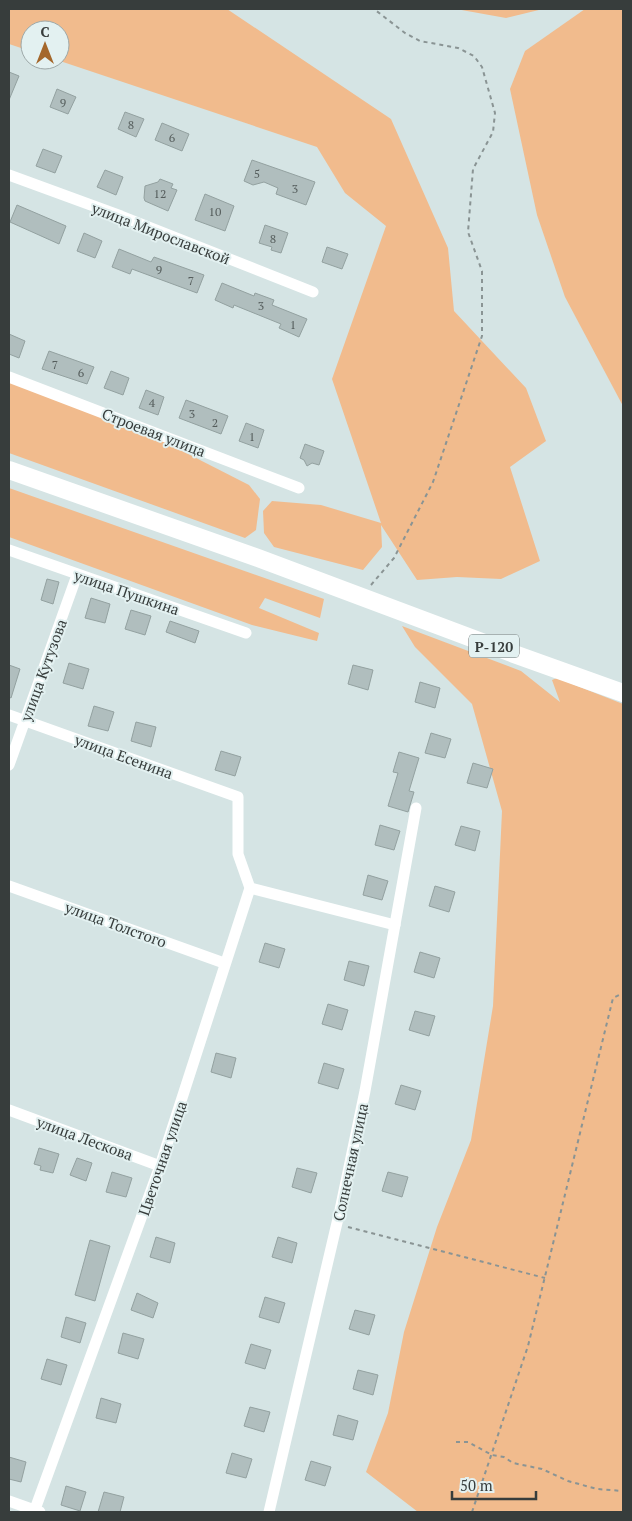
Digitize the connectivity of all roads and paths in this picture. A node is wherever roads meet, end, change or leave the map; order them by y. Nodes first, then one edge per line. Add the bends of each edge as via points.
1 (374, 9) edge
2 (9, 175) edge
3 (313, 292) dead end
4 (9, 377) edge
5 (9, 470) edge
6 (299, 488) dead end
7 (9, 550) edge
8 (77, 575) junction
9 (365, 597) junction
10 (246, 633) dead end
11 (623, 693) edge
12 (9, 715) edge
13 (25, 721) junction
14 (9, 766) edge
15 (416, 808) dead end
16 (9, 886) edge
17 (250, 888) junction
18 (395, 924) junction
19 (224, 962) junction
20 (623, 994) edge
21 (9, 1110) edge
22 (160, 1166) junction
23 (336, 1224) junction
24 (544, 1278) junction
25 (456, 1442) dead end
26 (492, 1455) junction
27 (623, 1491) edge
28 (9, 1501) edge
29 (36, 1511) edge
30 (269, 1512) edge
31 (472, 1512) edge

1 - 9 path via 420,41 458,48 474,56 482,67 495,113 493,132 473,168 468,232 482,271 482,336 433,482 394,558 373,581
2 - 3 street, улица Мирославской
4 - 6 street, Строевая улица
5 - 9 main road, Р-120
7 - 8 street, улица Пушкина
8 - 10 street, улица Пушкина
8 - 13 street, улица Кутузова
9 - 11 main road, Р-120
12 - 13 street, улица Есенина
13 - 14 street, улица Кутузова
13 - 17 street, улица Есенина via 238,797 238,854
15 - 18 street, Солнечная улица
16 - 19 street, улица Толстого
17 - 18 street
17 - 19 street, Цветочная улица
18 - 23 street, Солнечная улица via 365,1091
19 - 22 street, Цветочная улица
20 - 24 path via 613,998
21 - 22 street, улица Лескова
22 - 29 street, Цветочная улица
23 - 24 path
23 - 30 street, Солнечная улица
24 - 26 path via 528,1346
25 - 26 path via 468,1442
26 - 27 path via 542,1469 568,1481
26 - 31 path
28 - 29 street

